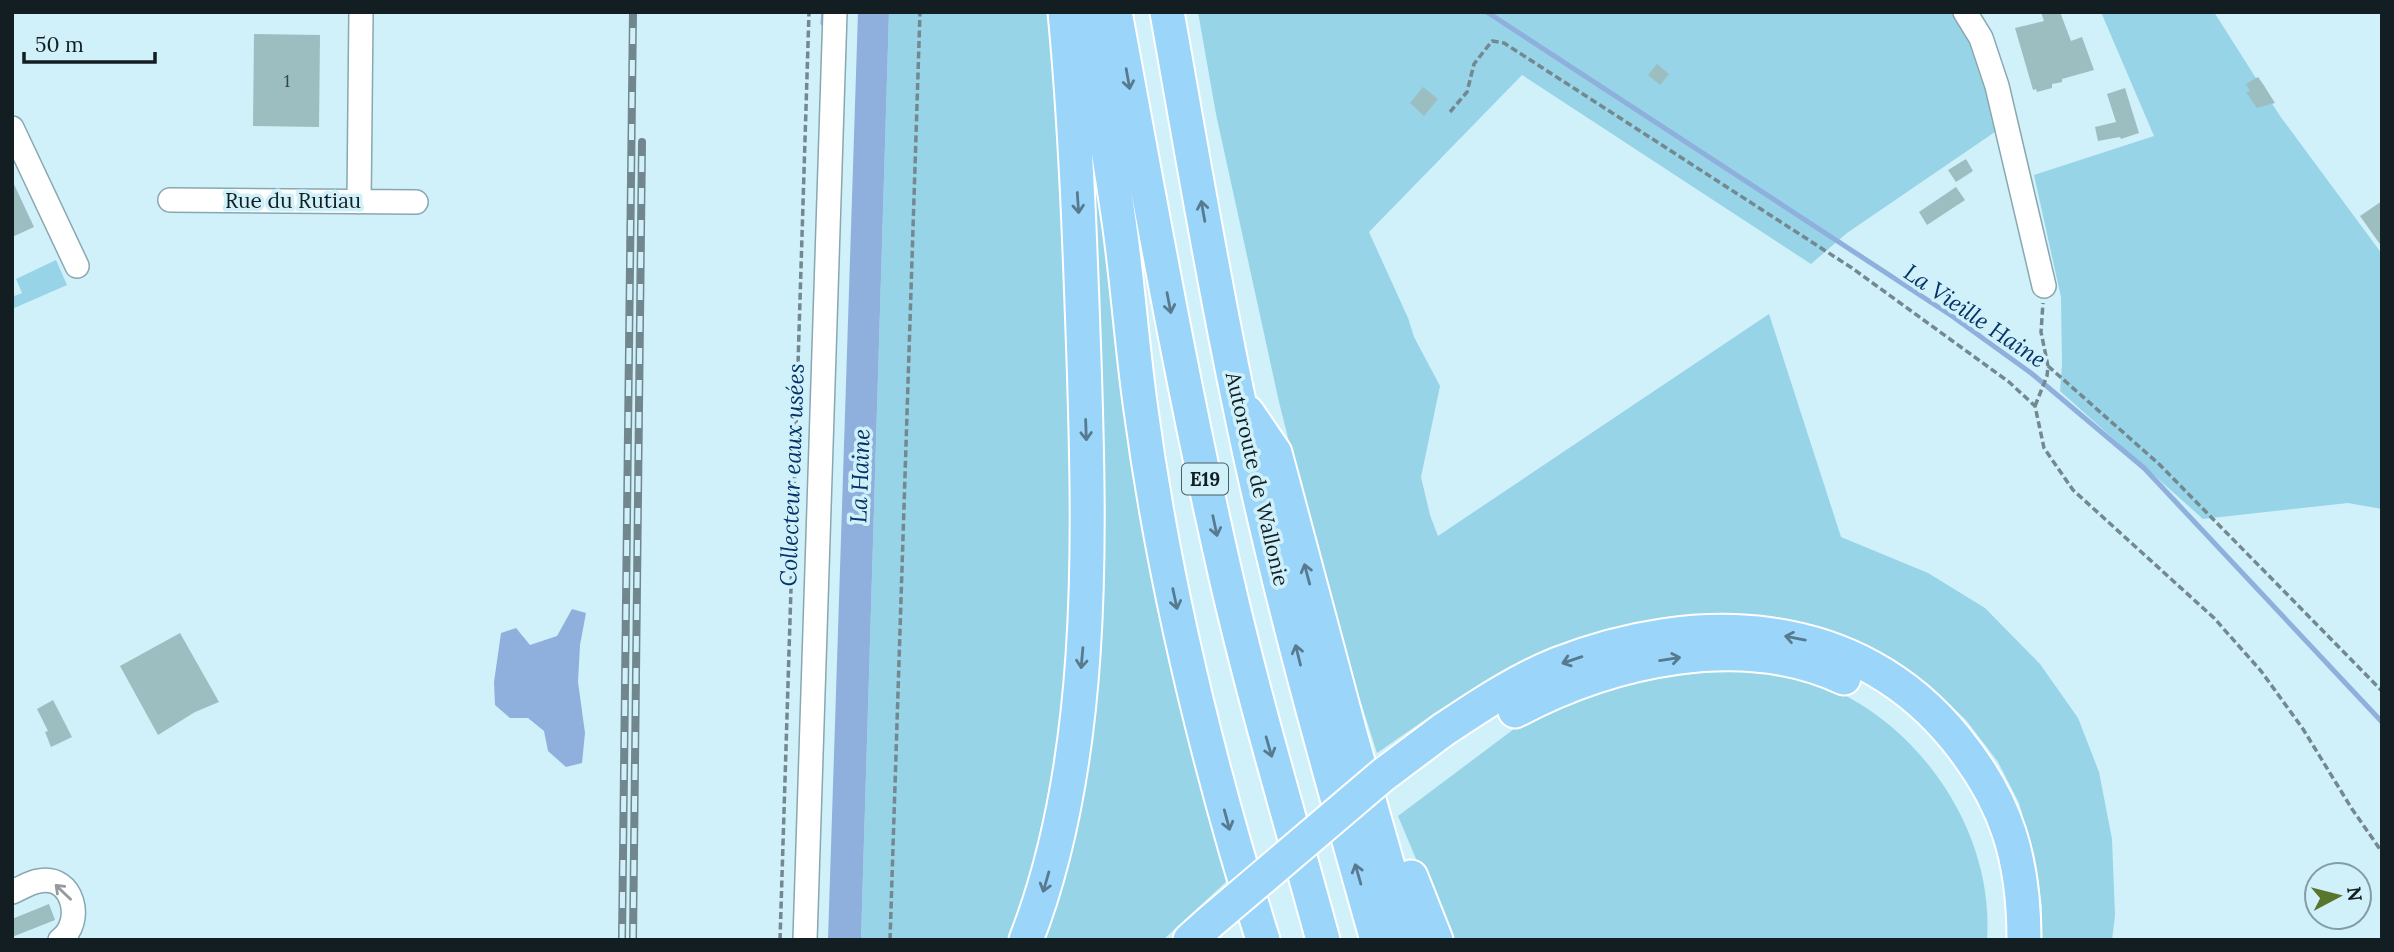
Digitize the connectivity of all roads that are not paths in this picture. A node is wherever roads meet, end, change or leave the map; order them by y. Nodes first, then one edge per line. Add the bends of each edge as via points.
1 (361, 12) edge
2 (835, 12) edge
3 (1065, 12) edge
4 (1086, 12) edge
5 (1115, 12) edge
6 (1167, 12) edge
7 (1965, 12) edge
8 (12, 128) edge
9 (170, 200) dead end
10 (359, 202) junction
11 (416, 202) dead end
12 (77, 266) dead end
13 (2044, 285) road end
14 (1238, 399) junction
15 (1325, 640) junction
16 (1447, 740) junction
17 (12, 892) edge
18 (1207, 934) edge
19 (60, 940) edge
20 (805, 940) edge
21 (1027, 940) edge
22 (1263, 940) edge
23 (1323, 940) edge
24 (1377, 940) edge
25 (1409, 940) edge
26 (1436, 940) edge
27 (2003, 940) edge
28 (2024, 940) edge

1 - 10 street
2 - 20 street
3 -> 21 highway via 1079,226 1087,462 1085,602 1066,805
4 -> 22 highway via 1119,222 1141,411 1167,563 1203,729
5 -> 23 highway, E19 via 1226,578
14 -> 6 highway, Autoroute de Wallonie / E19
7 - 13 street via 1982,38 1997,86
8 - 12 street
9 - 10 street, Rue du Rutiau
10 - 11 street, Rue du Rutiau
15 -> 14 highway via 1275,453
24 -> 14 highway, Autoroute de Wallonie / E19 via 1316,726
15 - 25 highway
15 - 26 highway
16 - 18 highway via 1393,793
16 -> 27 highway via 1481,729 1587,678 1645,663 1703,654 1768,656 1821,667 1896,708 1935,745 1967,787 1986,827 1999,873
28 -> 16 highway via 2017,852 1976,763 1917,697 1889,676 1843,653 1801,639 1746,631 1646,640 1556,665 1512,688
19 -> 17 street via 74,921 67,892 49,881

